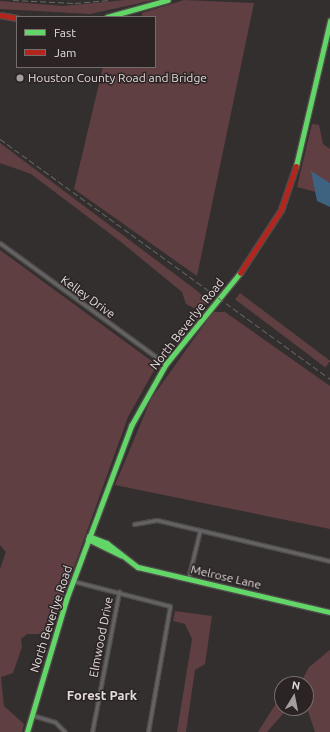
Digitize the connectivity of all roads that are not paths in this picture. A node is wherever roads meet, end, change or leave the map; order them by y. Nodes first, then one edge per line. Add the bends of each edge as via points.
1 (168, 0) edge
2 (0, 15) edge
3 (111, 16) edge
4 (16, 18) edge
5 (330, 22) edge
6 (0, 243) edge
7 (166, 364) junction
8 (134, 524) dead end
9 (200, 530) junction
10 (89, 537) junction
11 (330, 561) edge
12 (188, 579) junction
13 (73, 581) junction
14 (119, 592) junction
15 (330, 612) edge
16 (32, 715) junction
17 (27, 732) edge
18 (65, 732) edge
19 (92, 732) edge
20 (148, 732) edge

1 - 3 street
2 - 4 street
5 - 7 street, North Beverlye Road via 296,164 281,210 256,253
6 - 7 street, Kelley Drive
7 - 10 street, North Beverlye Road via 131,426
8 - 9 street via 154,520
9 - 11 street
9 - 12 street
10 - 12 street, Melrose Lane via 107,543 138,567
10 - 13 street, North Beverlye Road
12 - 15 street, Melrose Lane
13 - 14 street
13 - 16 street, North Beverlye Road
14 - 19 street, Elmwood Drive
14 - 20 street via 170,605
16 - 17 street, North Beverlye Road
16 - 18 street via 55,722

